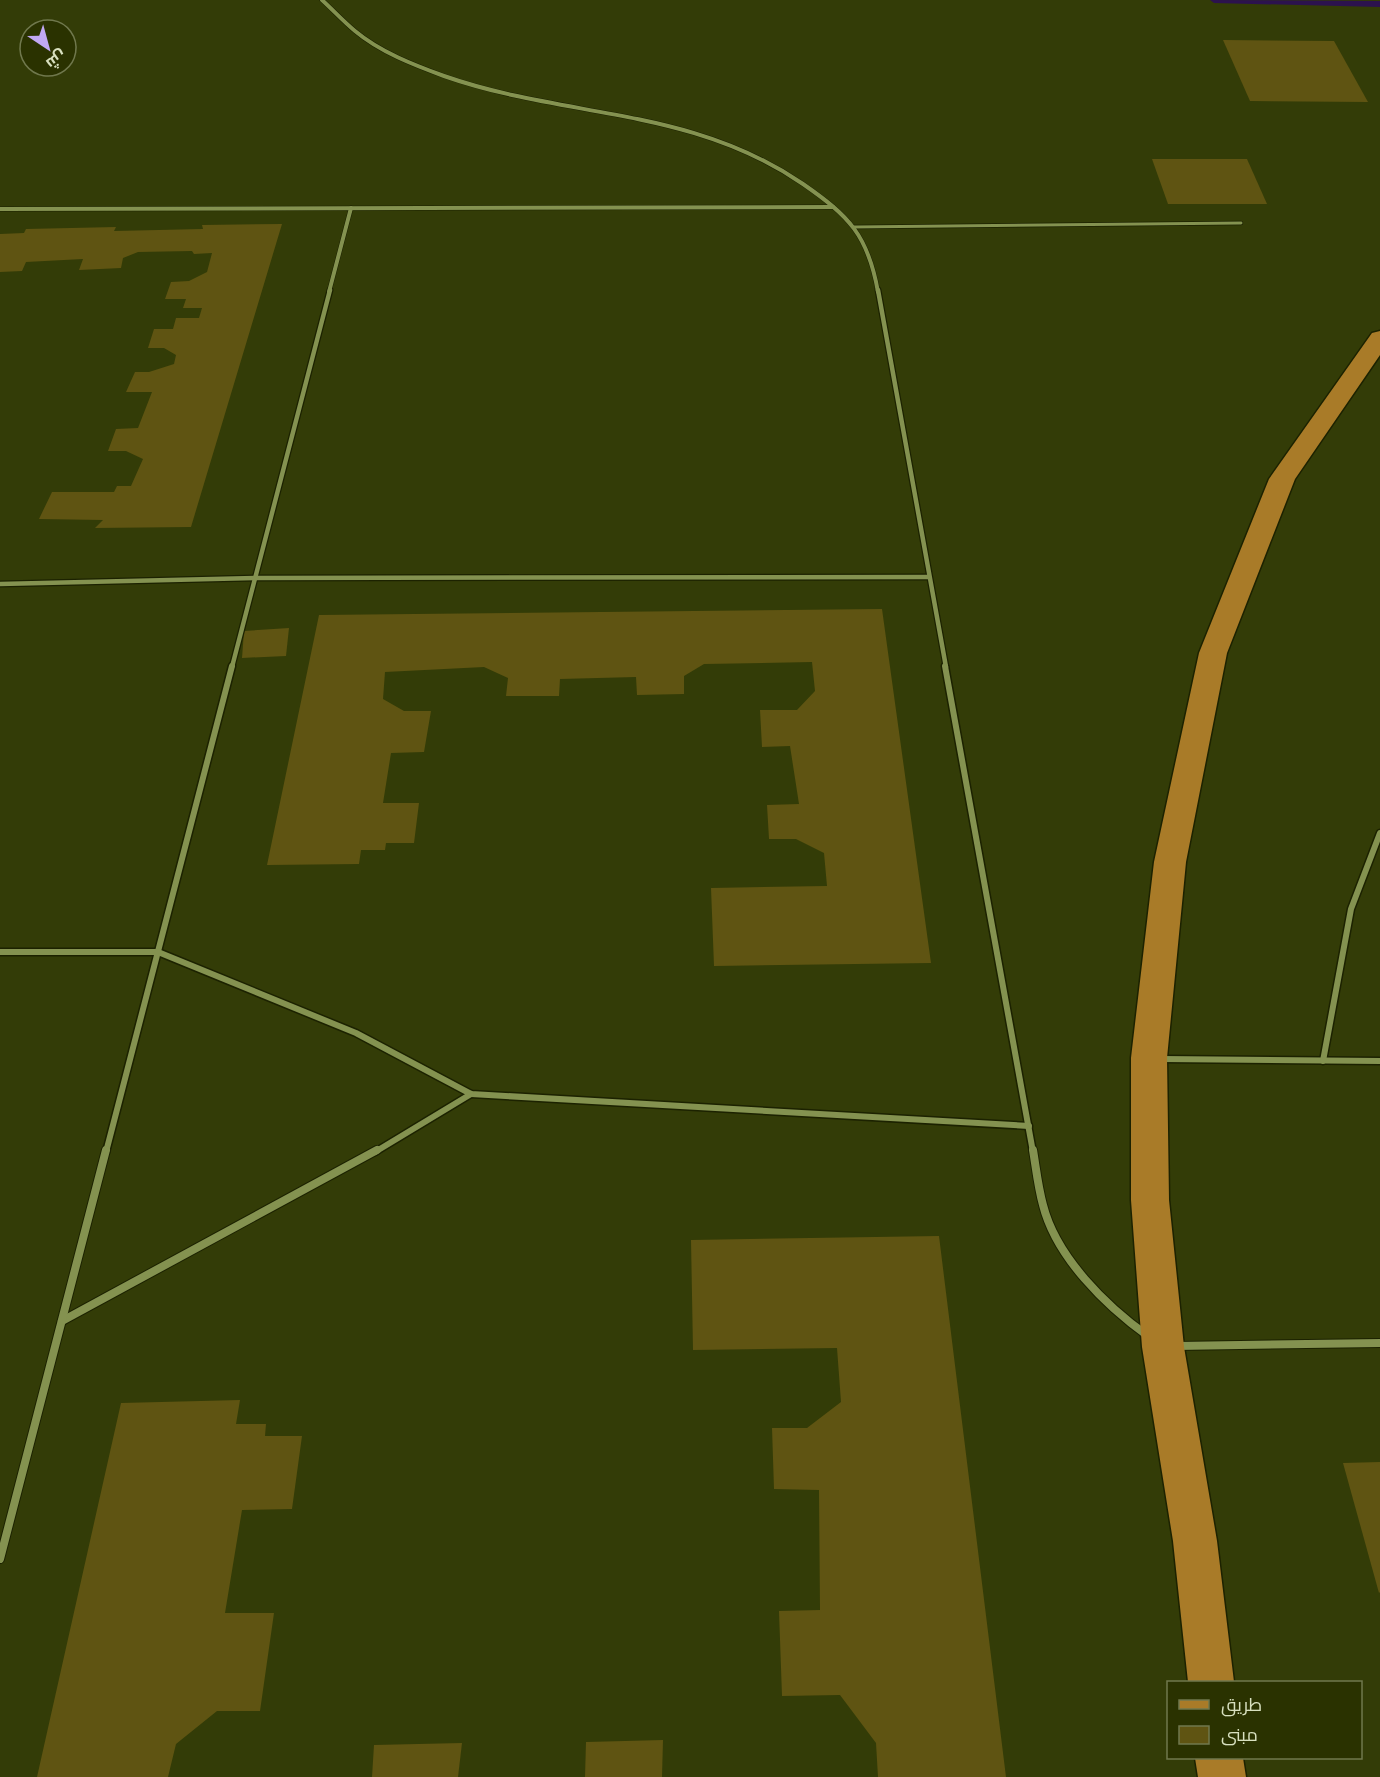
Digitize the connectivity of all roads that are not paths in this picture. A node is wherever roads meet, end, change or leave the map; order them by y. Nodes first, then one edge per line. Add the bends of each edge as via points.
1 (322, 0) edge
2 (834, 207) junction
3 (351, 208) junction
4 (0, 209) edge
5 (1241, 222) dead end
6 (854, 226) junction
7 (1380, 338) edge
8 (929, 577) junction
9 (255, 578) junction
10 (0, 584) edge
11 (1380, 833) edge
12 (0, 952) edge
13 (158, 952) junction
14 (1149, 1058) junction
15 (1323, 1061) junction
16 (1380, 1061) edge
17 (471, 1094) junction
18 (1029, 1126) junction
19 (62, 1321) junction
20 (1380, 1343) edge
21 (1163, 1347) junction
22 (0, 1559) edge
23 (1211, 1681) edge
24 (1219, 1759) edge
25 (1222, 1777) edge

1 - 2 street via 358,35 415,65 477,85 714,138 769,162
2 - 3 street
2 - 6 street
3 - 4 street
3 - 9 street
5 - 6 lane
6 - 8 street via 874,270
7 - 14 main road via 1282,479 1213,653 1170,862
8 - 9 street
8 - 18 street
9 - 10 street
9 - 13 street
11 - 15 street via 1351,909
12 - 13 street
13 - 17 street via 356,1033
13 - 19 street
14 - 15 street
14 - 21 main road via 1150,1200
15 - 16 street
17 - 18 street
17 - 19 street via 353,1165
18 - 21 street via 1044,1207 1057,1240 1102,1300
19 - 22 street
20 - 21 street
21 - 23 main road via 1195,1541
24 - 25 main road

